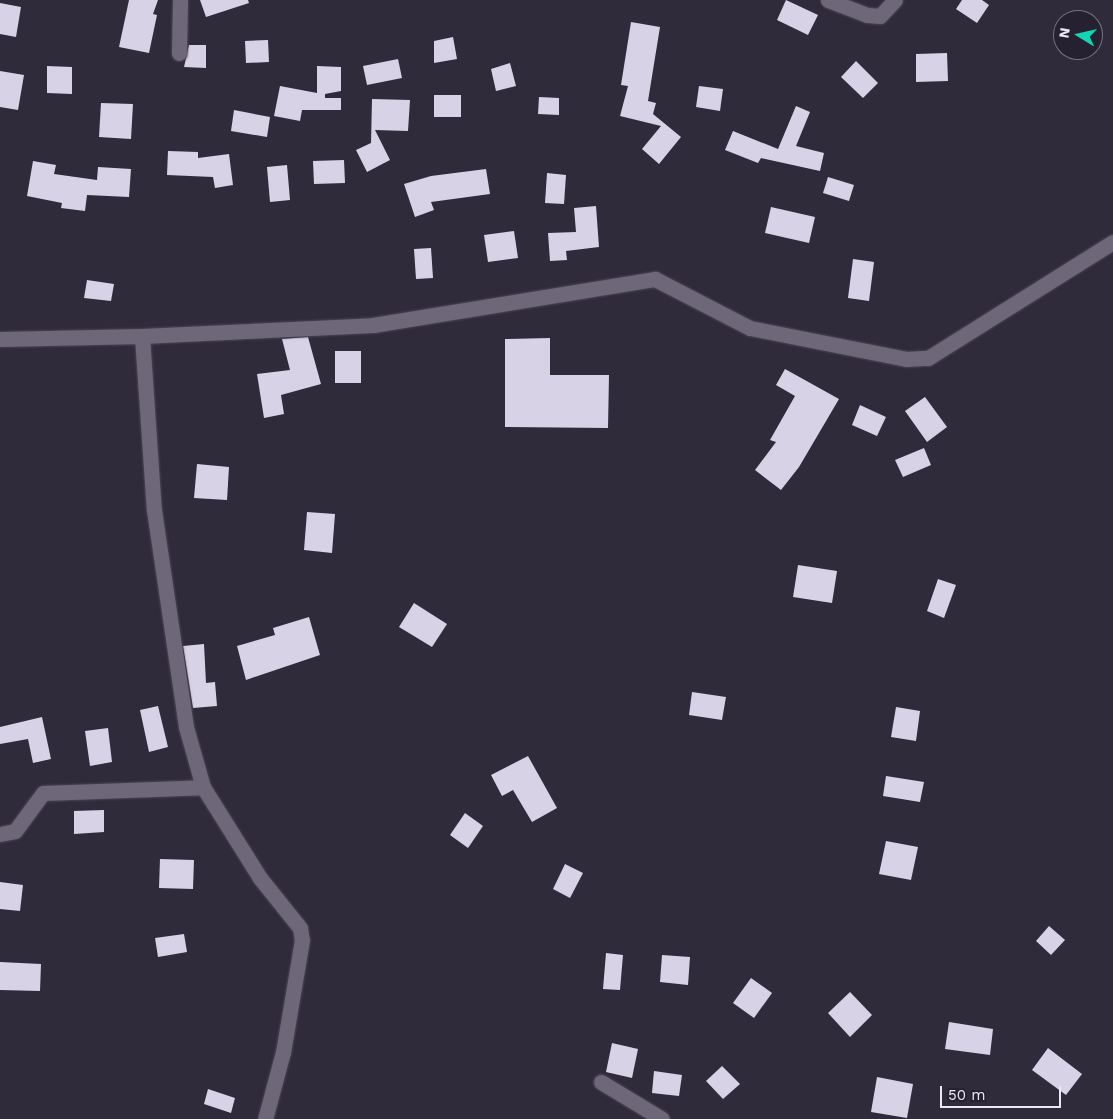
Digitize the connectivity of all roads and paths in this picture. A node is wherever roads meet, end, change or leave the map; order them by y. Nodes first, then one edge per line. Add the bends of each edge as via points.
1 (180, 0) edge
2 (828, 0) edge
3 (895, 0) edge
4 (179, 53) dead end
5 (1113, 242) edge
6 (142, 336) junction
7 (0, 339) edge
8 (203, 787) junction
9 (0, 834) edge
10 (601, 1082) dead end
11 (265, 1119) edge
12 (662, 1119) edge

1 - 4 street
2 - 3 street via 867,15 880,16
5 - 6 street via 928,358 906,360 750,328 655,279 373,325
6 - 7 street
6 - 8 street via 154,510 186,727
8 - 9 street via 43,793 15,831
8 - 11 street via 260,878 300,928 302,940 283,1052
10 - 12 street

